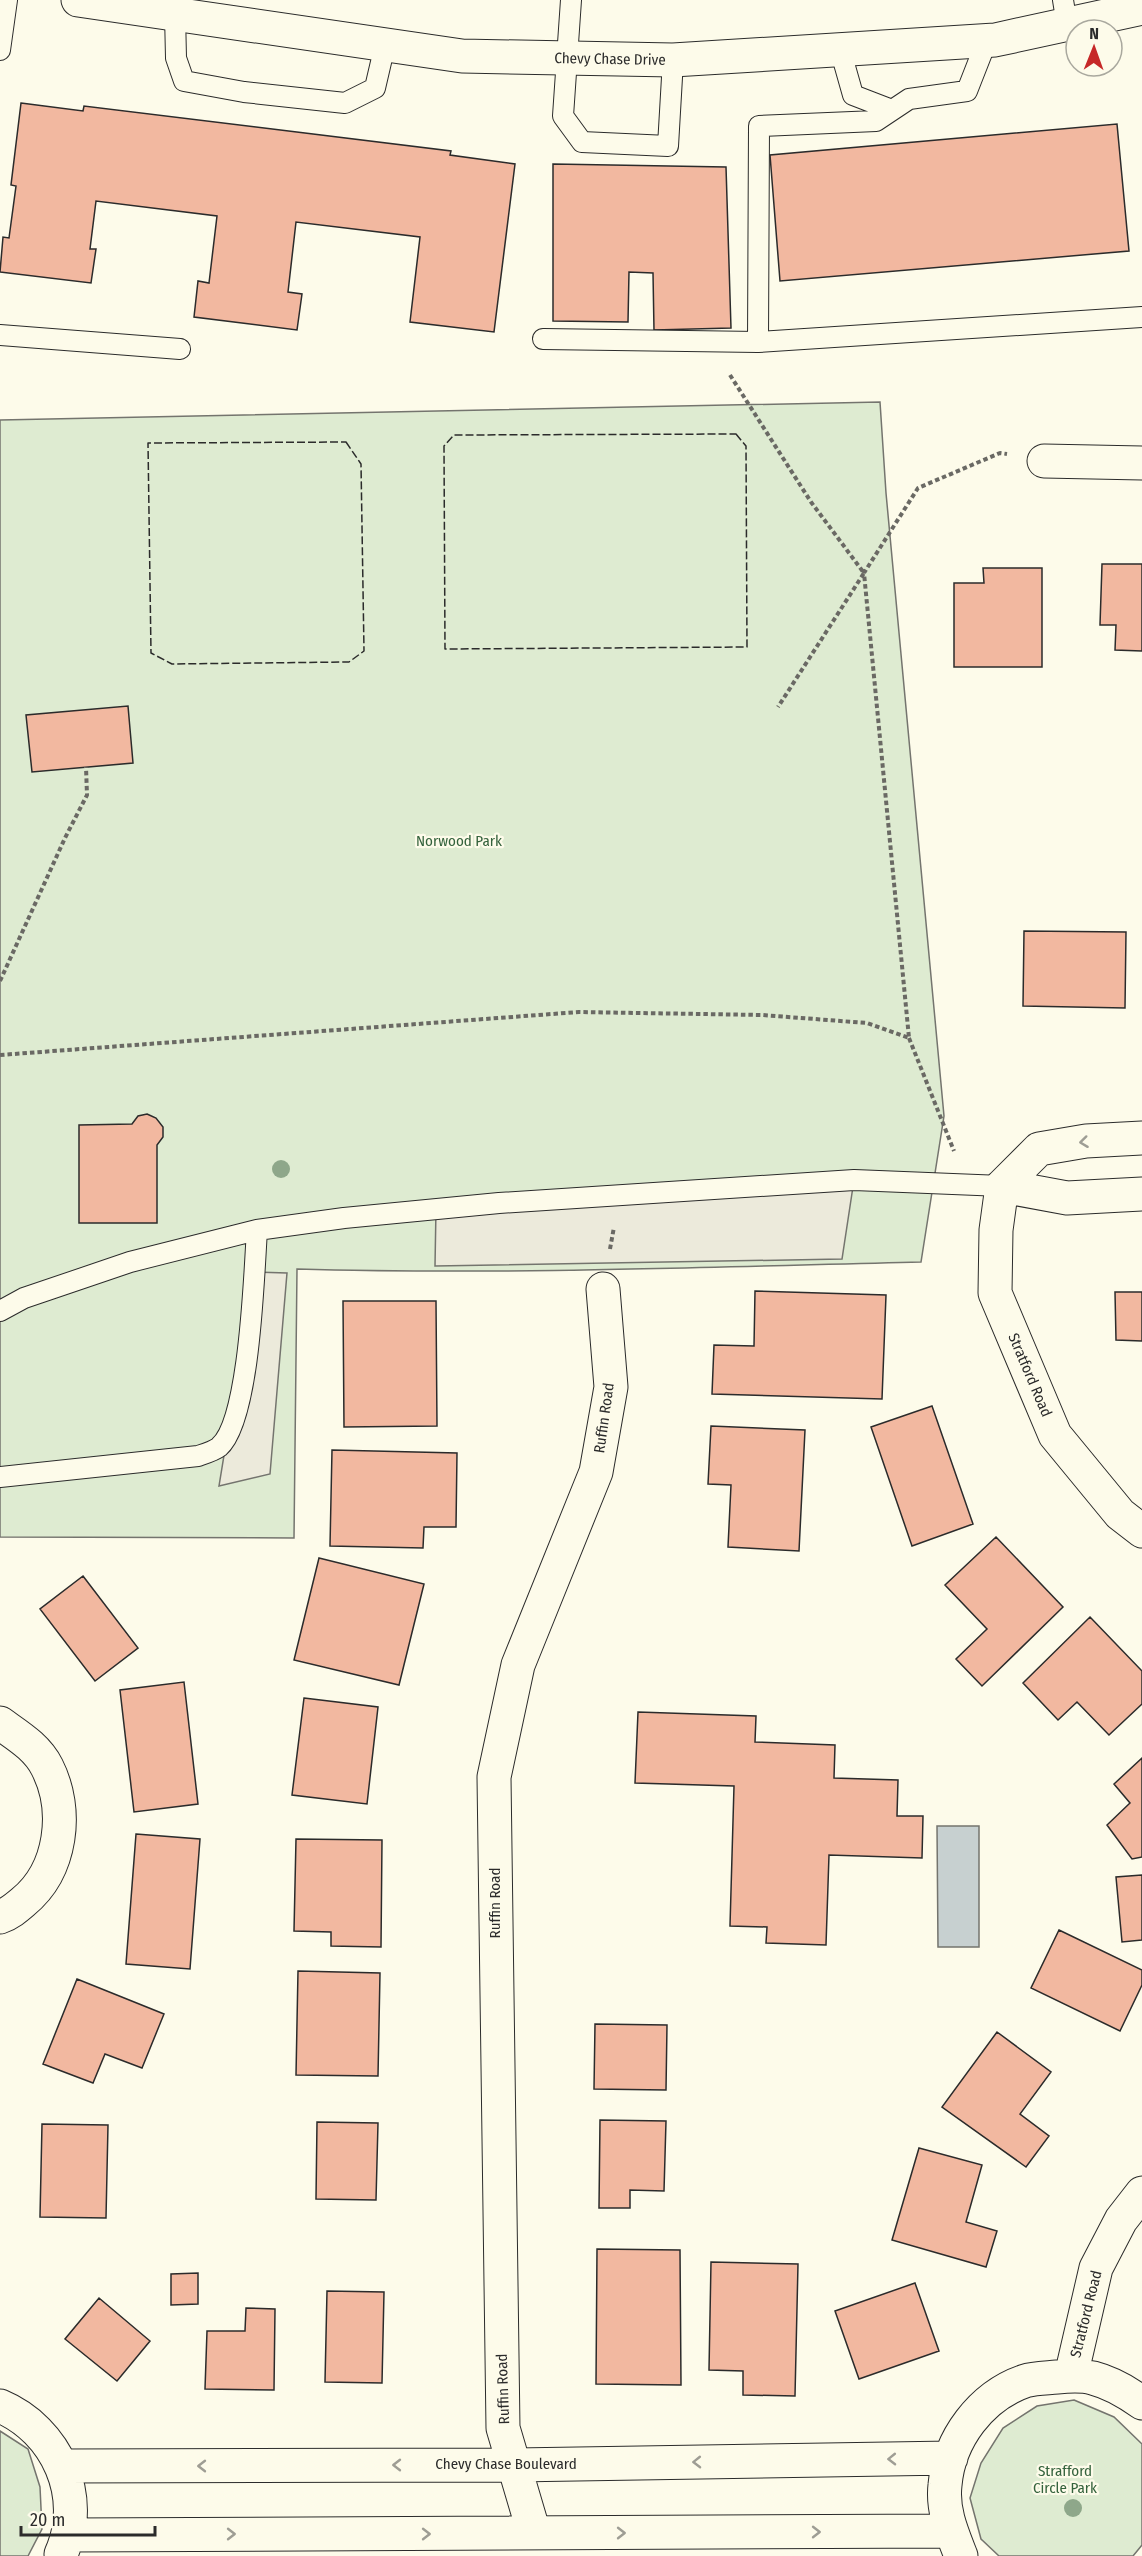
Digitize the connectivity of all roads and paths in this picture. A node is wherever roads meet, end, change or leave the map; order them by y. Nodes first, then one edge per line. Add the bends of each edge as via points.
1 (7, 0) edge
2 (78, 0) edge
3 (571, 0) edge
4 (1142, 8) edge
5 (195, 11) edge
6 (1065, 13) edge
7 (987, 40) junction
8 (385, 45) junction
9 (0, 50) edge
10 (840, 50) junction
11 (567, 58) junction
12 (673, 60) junction
13 (892, 110) junction
14 (1142, 317) edge
15 (0, 335) edge
16 (543, 339) dead end
17 (706, 341) junction
18 (758, 342) junction
19 (180, 349) dead end
20 (1044, 461) joint
21 (1142, 463) edge
22 (864, 573) junction
23 (778, 707) dead end
24 (86, 767) dead end
25 (0, 981) edge
26 (909, 1038) junction
27 (0, 1055) edge
28 (1142, 1138) edge
29 (959, 1185) junction
30 (1002, 1186) junction
31 (1142, 1194) edge
32 (619, 1195) junction
33 (257, 1230) junction
34 (603, 1289) joint
35 (0, 1311) edge
36 (0, 1477) edge
37 (1142, 1531) edge
38 (0, 1723) edge
39 (0, 1917) edge
40 (1142, 2193) edge
41 (1071, 2376) junction
42 (1142, 2403) edge
43 (0, 2406) edge
44 (951, 2458) junction
45 (515, 2465) junction
46 (62, 2466) junction
47 (534, 2533) junction
48 (956, 2544) edge
49 (64, 2546) edge

1 - 9 lane
2 - 5 street, Chevy Chase Drive
3 - 11 lane
4 - 6 street, Chevy Chase Drive
5 - 8 street, Chevy Chase Drive
5 - 8 lane via 176,58 184,81 244,92 345,103 375,88
6 - 7 street, Chevy Chase Drive
7 - 10 street, Chevy Chase Drive
7 - 13 lane via 967,91 909,99
8 - 11 street, Chevy Chase Drive via 462,56
10 - 12 street, Chevy Chase Drive
10 - 13 lane via 854,95
11 - 12 street, Chevy Chase Drive
11 - 12 lane via 563,116 582,142 668,146
13 - 18 lane via 876,121 759,126
14 - 18 lane
15 - 19 lane
16 - 17 lane
17 - 18 lane
17 - 22 path via 811,502
20 - 21 street
20 - 22 path via 1000,453 918,488
22 - 23 path
22 - 26 path
24 - 25 path via 87,795
26 - 27 path via 867,1023 762,1015 579,1012
26 - 29 path via 954,1150
28 -> 30 street via 1086,1141 1040,1149
29 - 30 lane
29 - 32 lane via 854,1180
30 - 31 street via 1067,1198
30 - 37 street, Stratford Road via 996,1230 995,1293 1055,1435 1120,1514
32 - 33 lane via 367,1215
32 - 34 path
33 - 35 lane via 130,1262
33 - 36 lane via 241,1388 233,1422 219,1447 198,1456
34 - 45 street, Ruffin Road via 611,1387 596,1472 518,1665 494,1777 503,2428
38 - 39 street via 31,1745 46,1765 56,1789 60,1832 48,1872 30,1896
40 - 41 street, Stratford Road via 1121,2220 1096,2268
41 - 42 street via 1091,2377 1121,2388
41 - 44 street via 1026,2380 995,2396 970,2420
43 - 46 street via 41,2433
44 -> 45 street, Chevy Chase Boulevard
44 - 48 street via 945,2485 947,2522
45 -> 46 street, Chevy Chase Boulevard
45 - 47 street, Ruffin Road
46 - 49 street via 69,2487 71,2516
47 -> 48 street
49 -> 47 street

